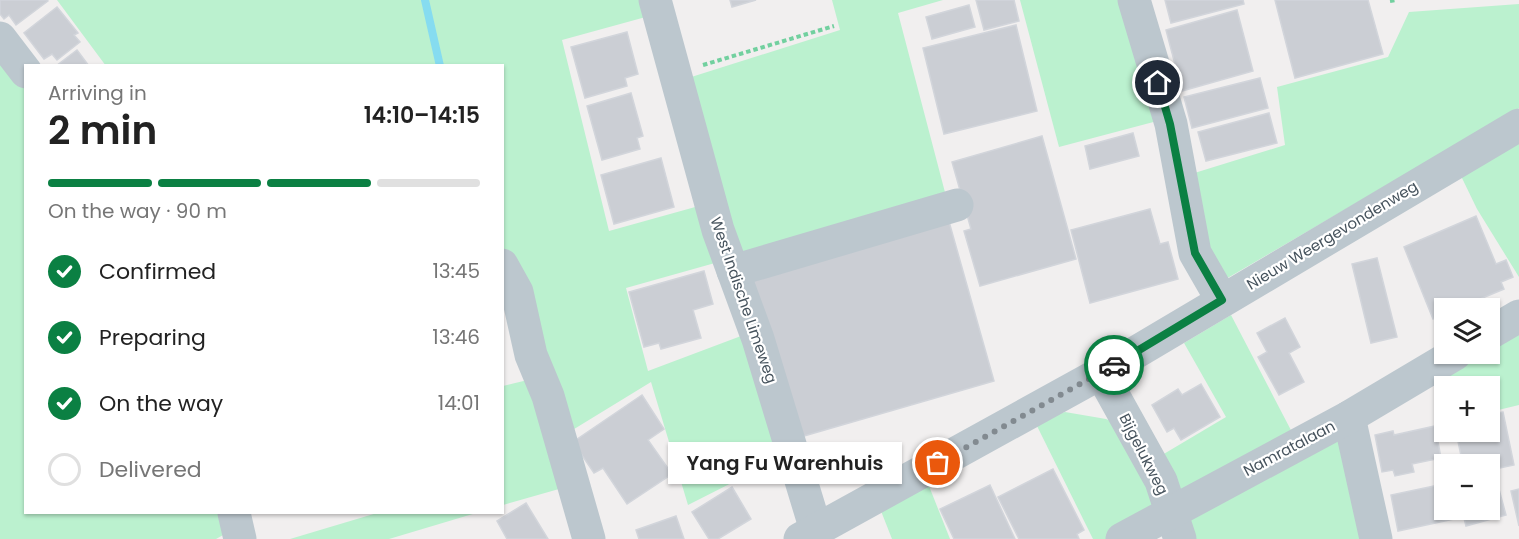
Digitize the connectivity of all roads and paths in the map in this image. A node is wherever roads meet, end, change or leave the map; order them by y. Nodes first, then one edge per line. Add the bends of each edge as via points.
1 (655, 0) edge
2 (1134, 0) edge
3 (1396, 0) edge
4 (1390, 1) edge
5 (834, 26) dead end
6 (0, 38) edge
7 (24, 69) edge
8 (676, 73) junction
9 (1519, 125) edge
10 (957, 205) dead end
11 (504, 269) edge
12 (733, 271) junction
13 (1222, 300) junction
14 (1519, 316) edge
15 (1500, 327) edge
16 (1438, 364) edge
17 (1101, 373) junction
18 (1349, 417) junction
19 (234, 514) edge
20 (1176, 525) edge
21 (808, 534) edge
22 (240, 539) edge
23 (589, 539) edge
24 (1122, 539) edge
25 (1376, 539) edge

1 - 8 street, West Indische Limeweg
2 - 13 street via 1170,124 1195,253
3 - 4 path
5 - 8 path
6 - 7 street
8 - 12 street, West Indische Limeweg via 718,230
9 - 13 street, Nieuw Weergevondenweg
10 - 12 street
11 - 23 street via 517,292 531,355 548,396
12 - 21 street, West Indische Limeweg via 762,350
13 - 17 street, Nieuw Weergevondenweg
14 - 15 street
16 - 18 street, Namratalaan
17 - 20 street, Bijgelukweg via 1161,481
17 - 21 street, Nieuw Weergevondenweg
18 - 20 street, Namratalaan
18 - 25 street
19 - 22 street
20 - 24 street, Namratalaan

